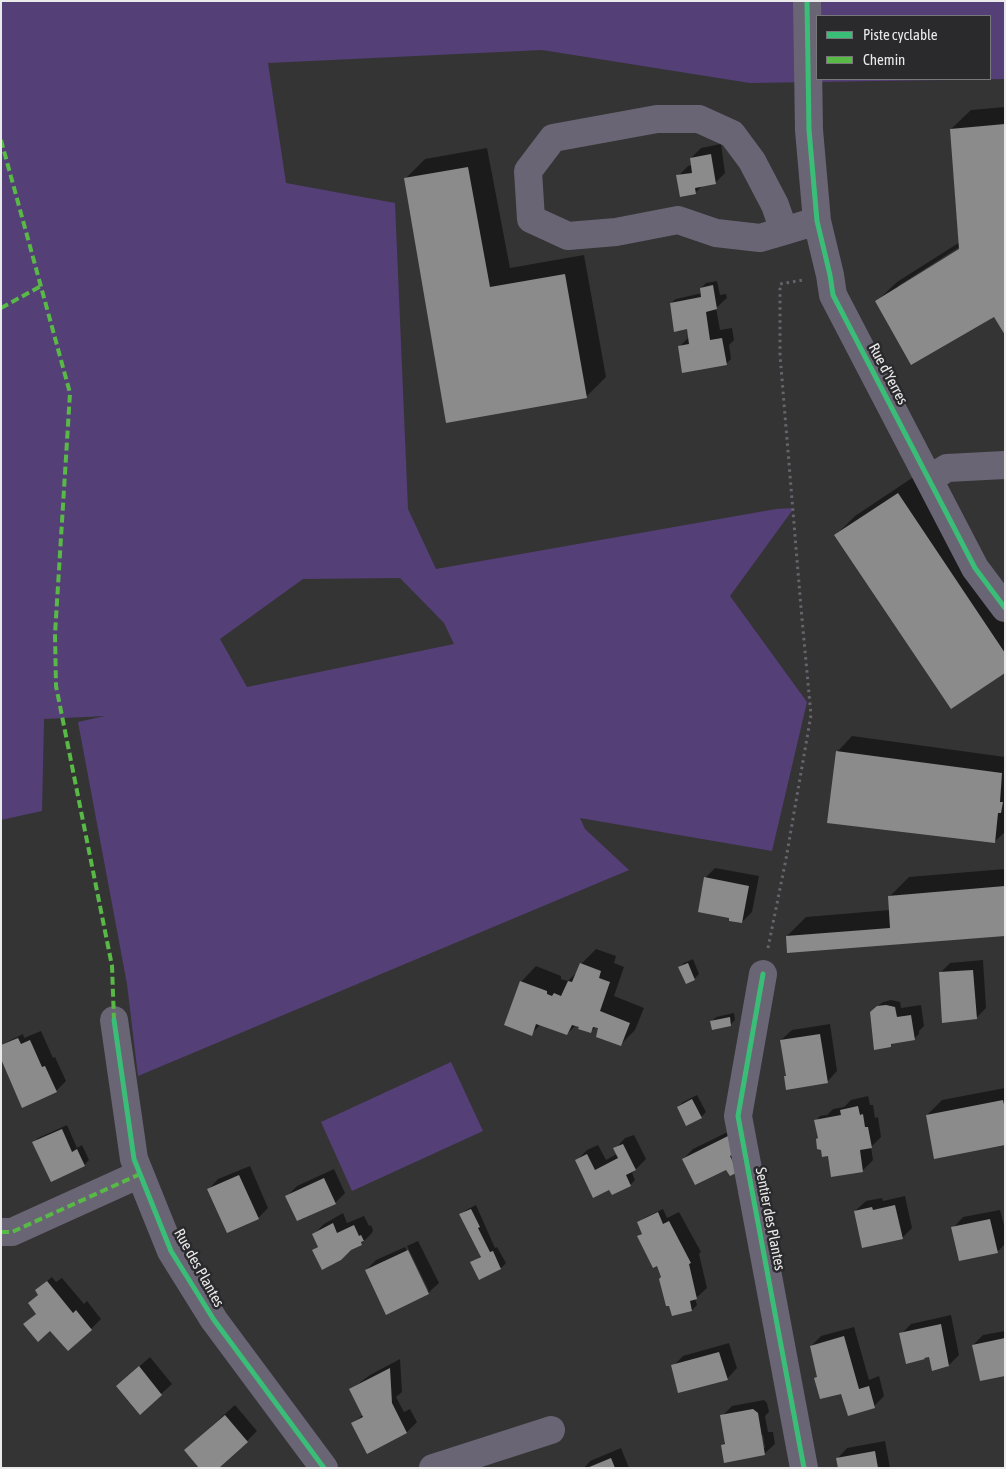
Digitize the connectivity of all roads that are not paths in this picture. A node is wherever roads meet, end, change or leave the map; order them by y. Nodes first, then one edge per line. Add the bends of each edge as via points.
1 (807, 1) edge
2 (816, 221) junction
3 (784, 231) junction
4 (1005, 465) edge
5 (929, 479) junction
6 (1005, 608) edge
7 (763, 975) road end
8 (114, 1020) dead end
9 (140, 1174) junction
10 (1, 1232) edge
11 (552, 1430) dead end
12 (324, 1468) edge
13 (433, 1468) edge
14 (804, 1468) edge

1 - 2 street, Rue d'Yerres via 809,130
2 - 3 street
2 - 5 street, Rue d'Yerres via 833,296
3 - 3 street via 760,238 716,233 678,220 616,232 568,236 531,219 528,171 553,138 657,119 699,119 732,134 752,161 775,204
4 - 5 street via 947,468
5 - 6 street, Rue d'Yerres via 975,568
7 - 14 street, Sentier des Plantes via 738,1116
8 - 9 street, Rue des Plantes via 134,1159
9 - 10 street via 12,1232
9 - 12 street, Rue des Plantes via 172,1251 214,1320
11 - 13 street

